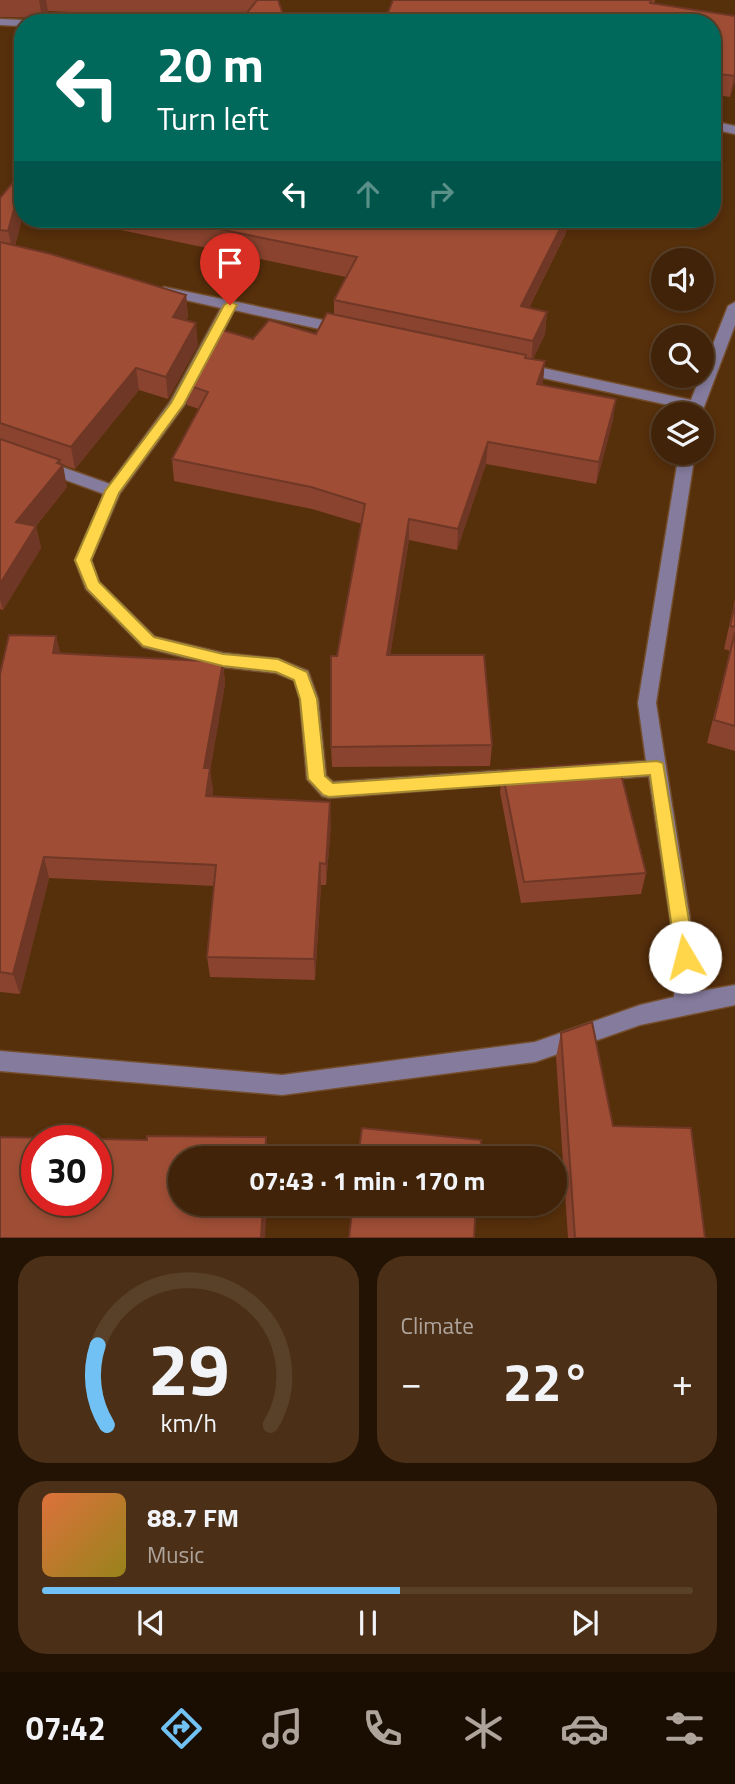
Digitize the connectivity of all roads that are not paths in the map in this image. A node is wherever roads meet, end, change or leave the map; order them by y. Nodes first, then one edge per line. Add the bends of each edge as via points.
1 (149, 288) edge
2 (230, 305) junction
3 (735, 306) edge
4 (353, 332) edge
5 (503, 364) edge
6 (661, 402) edge
7 (697, 402) edge
8 (0, 450) edge
9 (685, 465) edge
10 (113, 491) junction
11 (657, 768) junction
12 (575, 774) edge
13 (548, 776) edge
14 (735, 995) edge
15 (684, 1004) junction
16 (0, 1061) edge

1 - 2 street
2 - 4 street
2 - 10 street via 177,404
3 - 7 street
5 - 6 street
8 - 10 street
9 - 11 street via 647,703
10 - 13 street via 83,560 92,585 149,642 223,660 278,666 302,676 309,699 317,779 329,790
11 - 12 street
11 - 15 street via 685,957
14 - 15 street
15 - 16 street via 535,1052 282,1085

